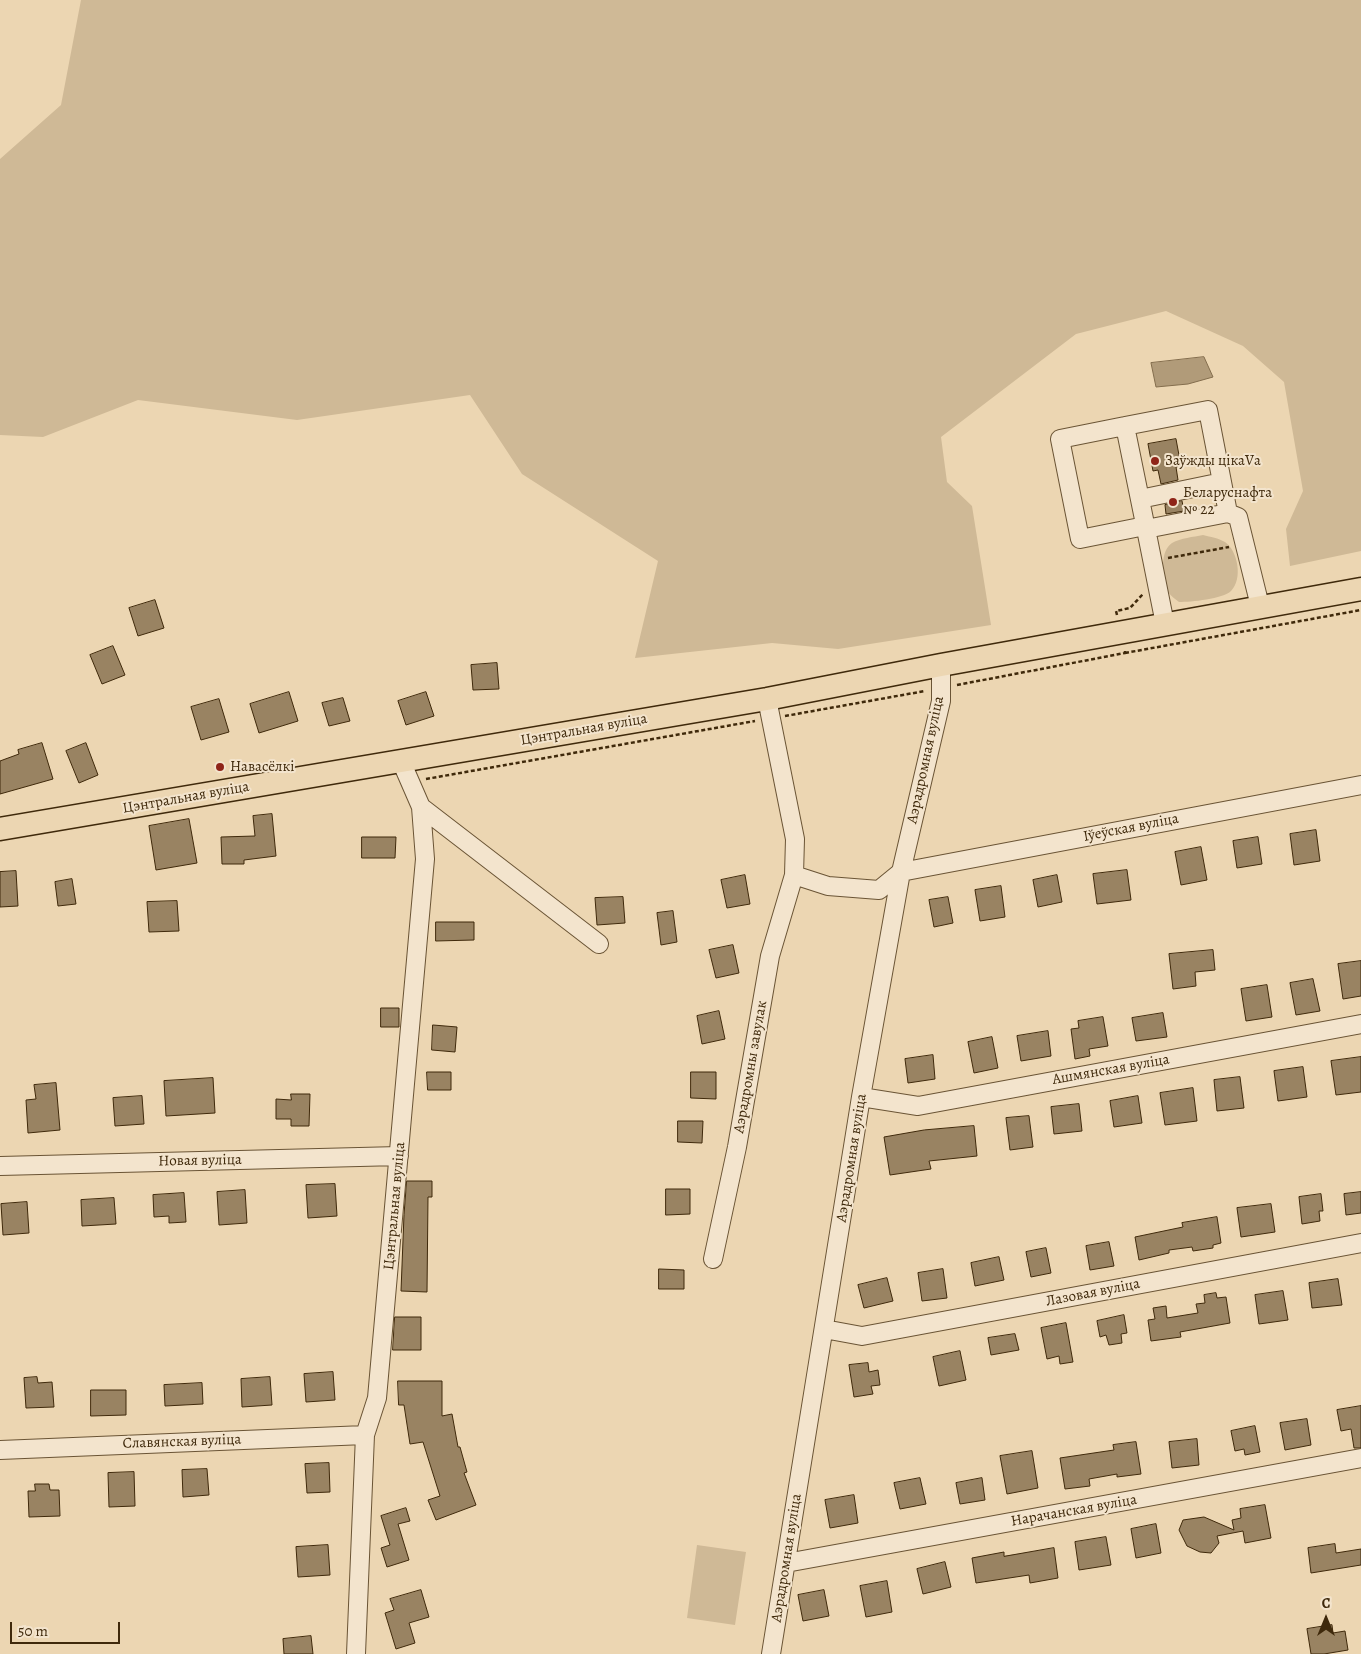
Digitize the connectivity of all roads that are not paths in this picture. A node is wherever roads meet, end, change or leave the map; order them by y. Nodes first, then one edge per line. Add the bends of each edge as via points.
1 (1125, 426) junction
2 (1222, 482) junction
3 (1140, 498) junction
4 (1227, 507) junction
5 (1145, 525) junction
6 (1361, 589) edge
7 (1260, 606) junction
8 (1165, 624) junction
9 (941, 665) junction
10 (767, 699) junction
11 (401, 761) junction
12 (1361, 784) edge
13 (421, 807) junction
14 (0, 830) edge
15 (901, 872) junction
16 (794, 875) junction
17 (599, 944) dead end
18 (1361, 1024) edge
19 (861, 1097) junction
20 (399, 1156) junction
21 (0, 1166) edge
22 (1361, 1243) edge
23 (713, 1259) dead end
24 (824, 1329) junction
25 (364, 1435) junction
26 (0, 1450) edge
27 (1361, 1458) edge
28 (786, 1563) junction
29 (356, 1654) edge
30 (771, 1654) edge

1 - 2 street via 1208,410
1 - 3 street
1 - 5 street via 1060,439 1080,539
2 - 3 street
2 - 4 street
3 - 5 street
4 - 5 street
4 - 7 street via 1238,517
5 - 8 street
6 - 7 main road, Цэнтральная вуліца
7 - 8 main road, Цэнтральная вуліца
8 - 9 main road, Цэнтральная вуліца
9 - 10 main road, Цэнтральная вуліца
9 - 15 street, Аэрадромная вуліца via 941,701
10 - 11 main road, Цэнтральная вуліца
10 - 16 street, Аэрадромны завулак via 795,839
11 - 13 street, Цэнтральная вуліца
11 - 14 main road, Цэнтральная вуліца
12 - 15 street, Іўеўская вуліца
13 - 17 street
13 - 20 street, Цэнтральная вуліца via 426,859
15 - 16 street via 879,890 828,886
15 - 19 street, Аэрадромная вуліца
16 - 23 street, Аэрадромны завулак via 770,956 737,1147
18 - 19 street, Ашмянская вуліца via 918,1106
19 - 24 street, Аэрадромная вуліца
20 - 21 street, Новая вуліца
20 - 25 street, Цэнтральная вуліца via 377,1398
22 - 24 street, Лазовая вуліца via 862,1336
24 - 28 street, Аэрадромная вуліца
25 - 26 street, Славянская вуліца
25 - 29 street, Цэнтральная вуліца
27 - 28 street, Нарачанская вуліца
28 - 30 street, Аэрадромная вуліца

